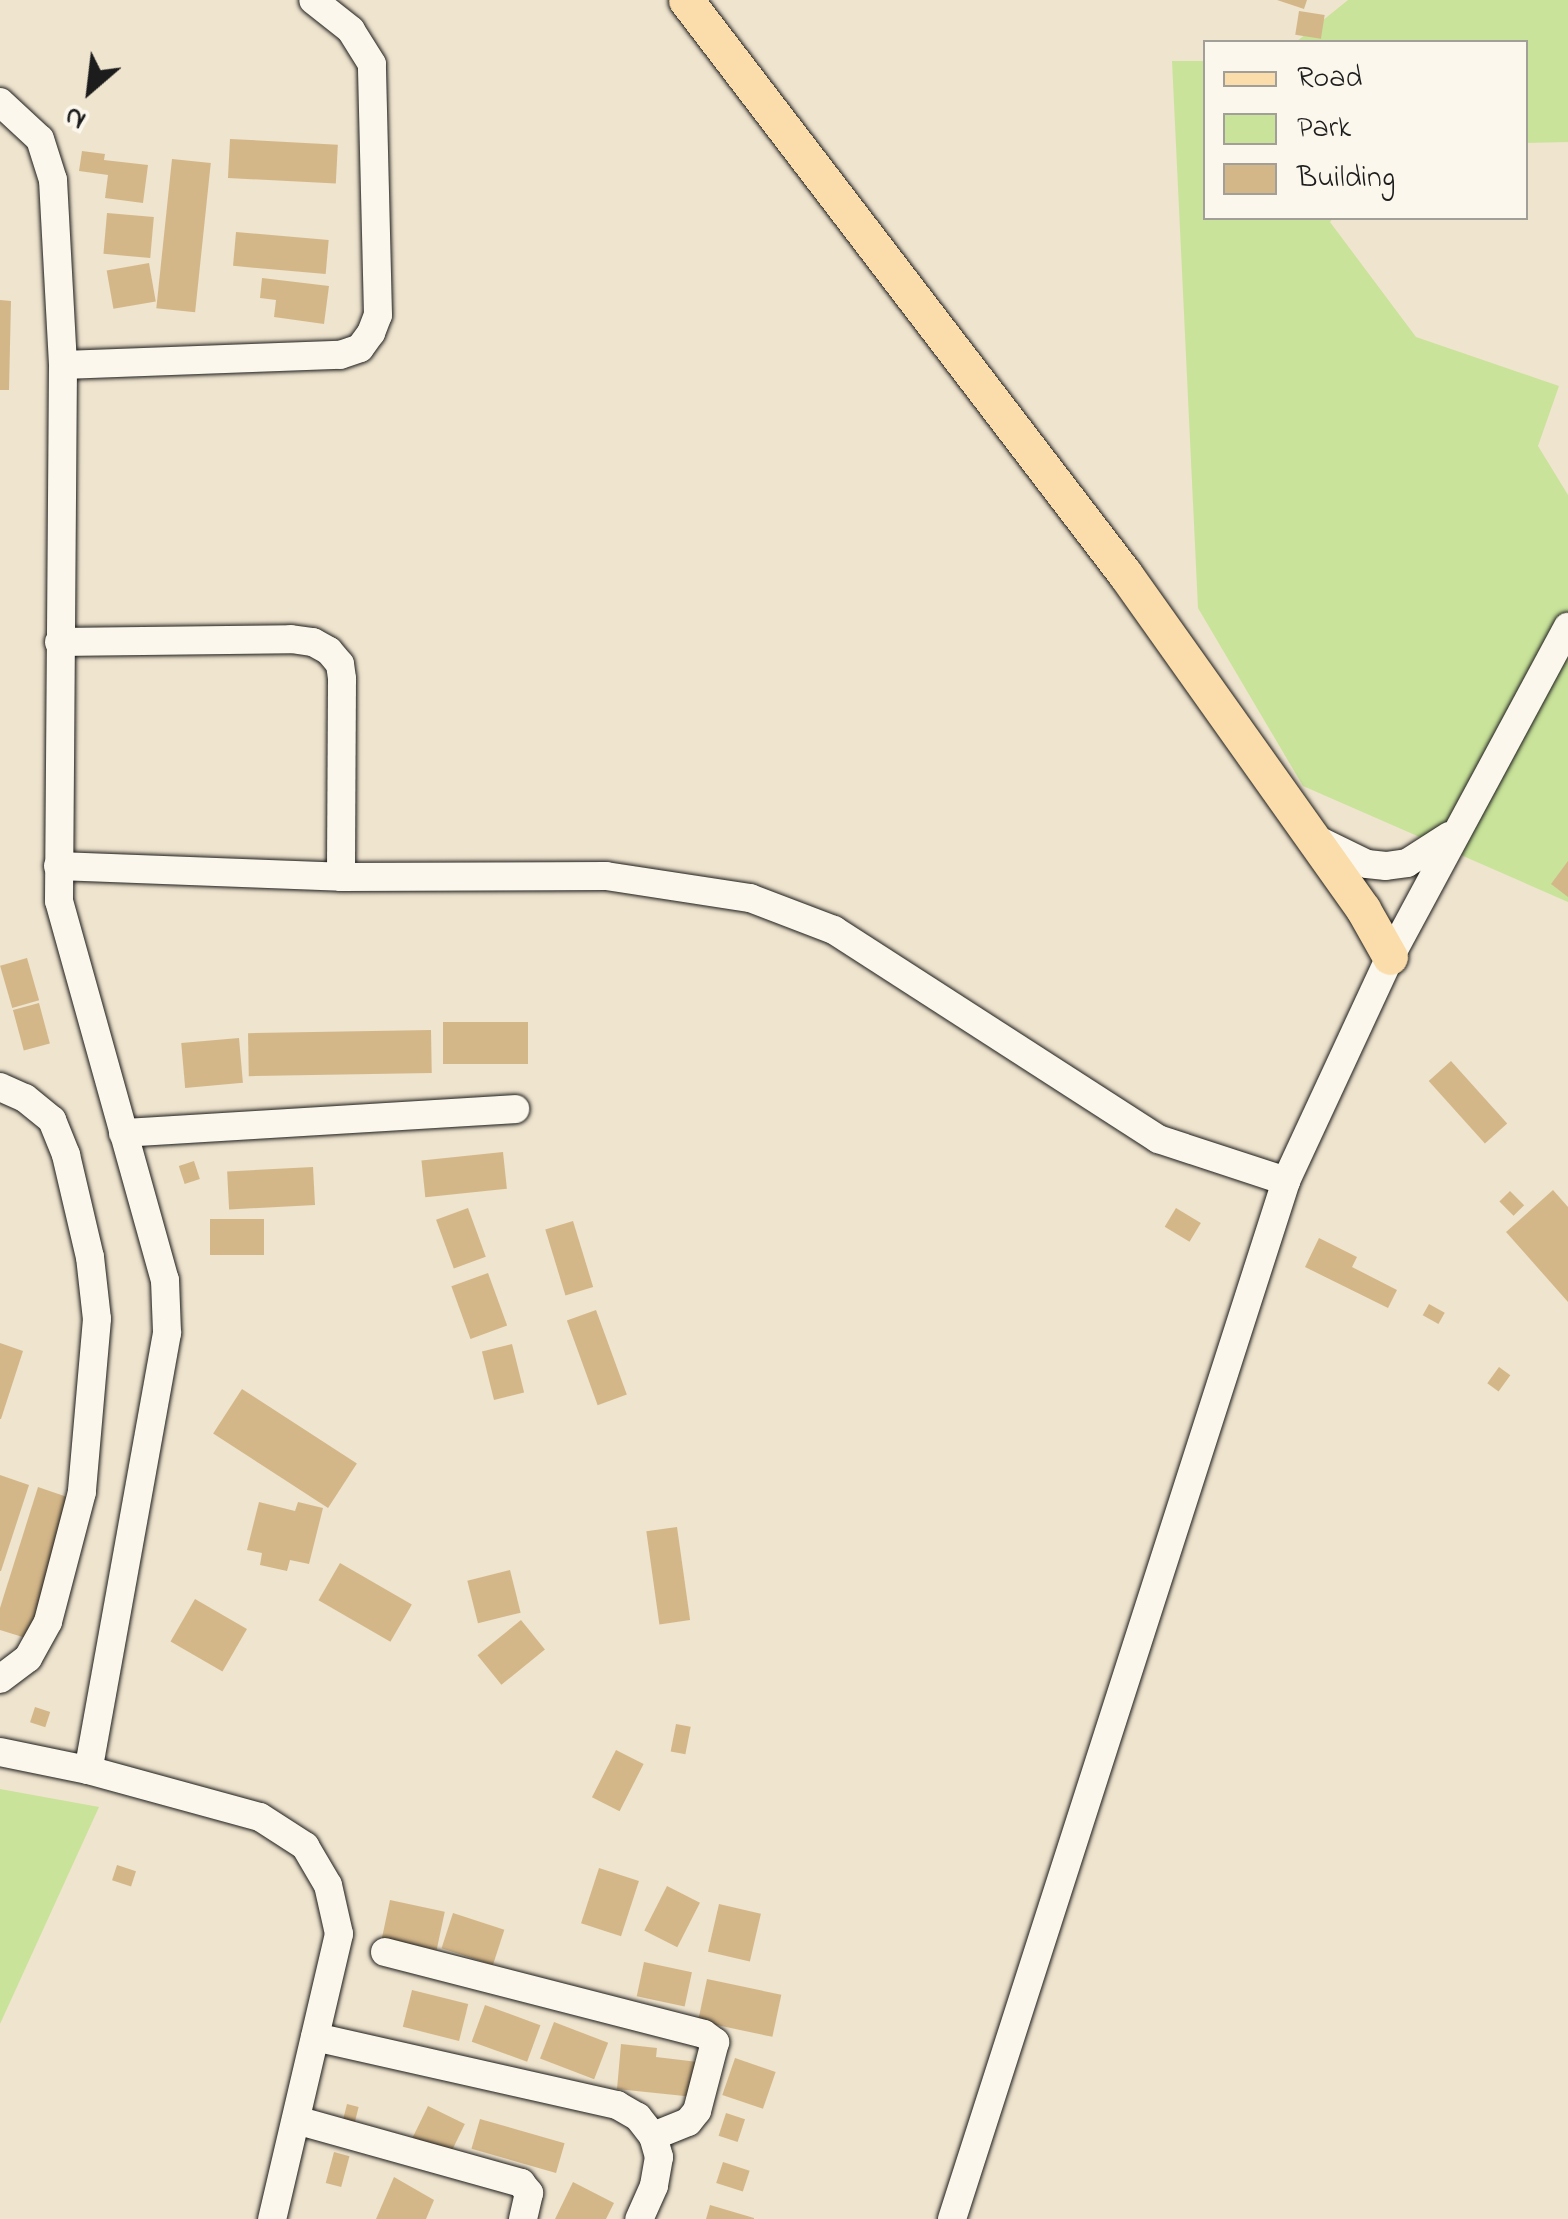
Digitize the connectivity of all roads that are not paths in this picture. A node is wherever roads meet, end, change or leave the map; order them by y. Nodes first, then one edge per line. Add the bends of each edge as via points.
1 (314, 0) edge
2 (686, 0) edge
3 (0, 102) edge
4 (63, 365) junction
5 (1568, 627) edge
6 (59, 642) junction
7 (1454, 832) junction
8 (1313, 838) junction
9 (58, 866) junction
10 (341, 877) junction
11 (1390, 957) junction
12 (0, 1087) edge
13 (516, 1109) dead end
14 (124, 1133) junction
15 (1286, 1181) junction
16 (0, 1679) edge
17 (0, 1752) edge
18 (88, 1770) junction
19 (385, 1952) dead end
20 (316, 2037) junction
21 (296, 2120) junction
22 (653, 2136) junction
23 (272, 2219) edge
24 (523, 2219) edge
25 (638, 2219) edge
26 (952, 2219) edge

1 - 4 street via 351,30 372,64 378,315 371,334 360,348 340,356
2 - 8 main road via 1125,574
3 - 4 street via 40,140 53,180
4 - 6 street
5 - 7 street
6 - 9 street
6 - 10 street via 291,640 329,651 342,679
7 - 8 street via 1423,855 1386,866 1366,864
7 - 11 street
8 - 11 main road
9 - 10 street
9 - 14 street via 59,902
10 - 15 street via 606,876 678,884 787,909 834,930 1158,1139
11 - 15 street
12 - 16 street via 52,1120 90,1257 97,1319 82,1492 48,1622 28,1658
13 - 14 street
14 - 18 street via 165,1280 168,1333
15 - 26 street
17 - 18 street
18 - 20 street via 260,1817 305,1846 328,1885 339,1934
19 - 22 street via 704,2034 715,2042 697,2111 688,2122
20 - 21 street
20 - 22 street via 617,2105
21 - 23 street
21 - 24 street via 521,2184 528,2192
22 - 25 street via 659,2157 654,2186

